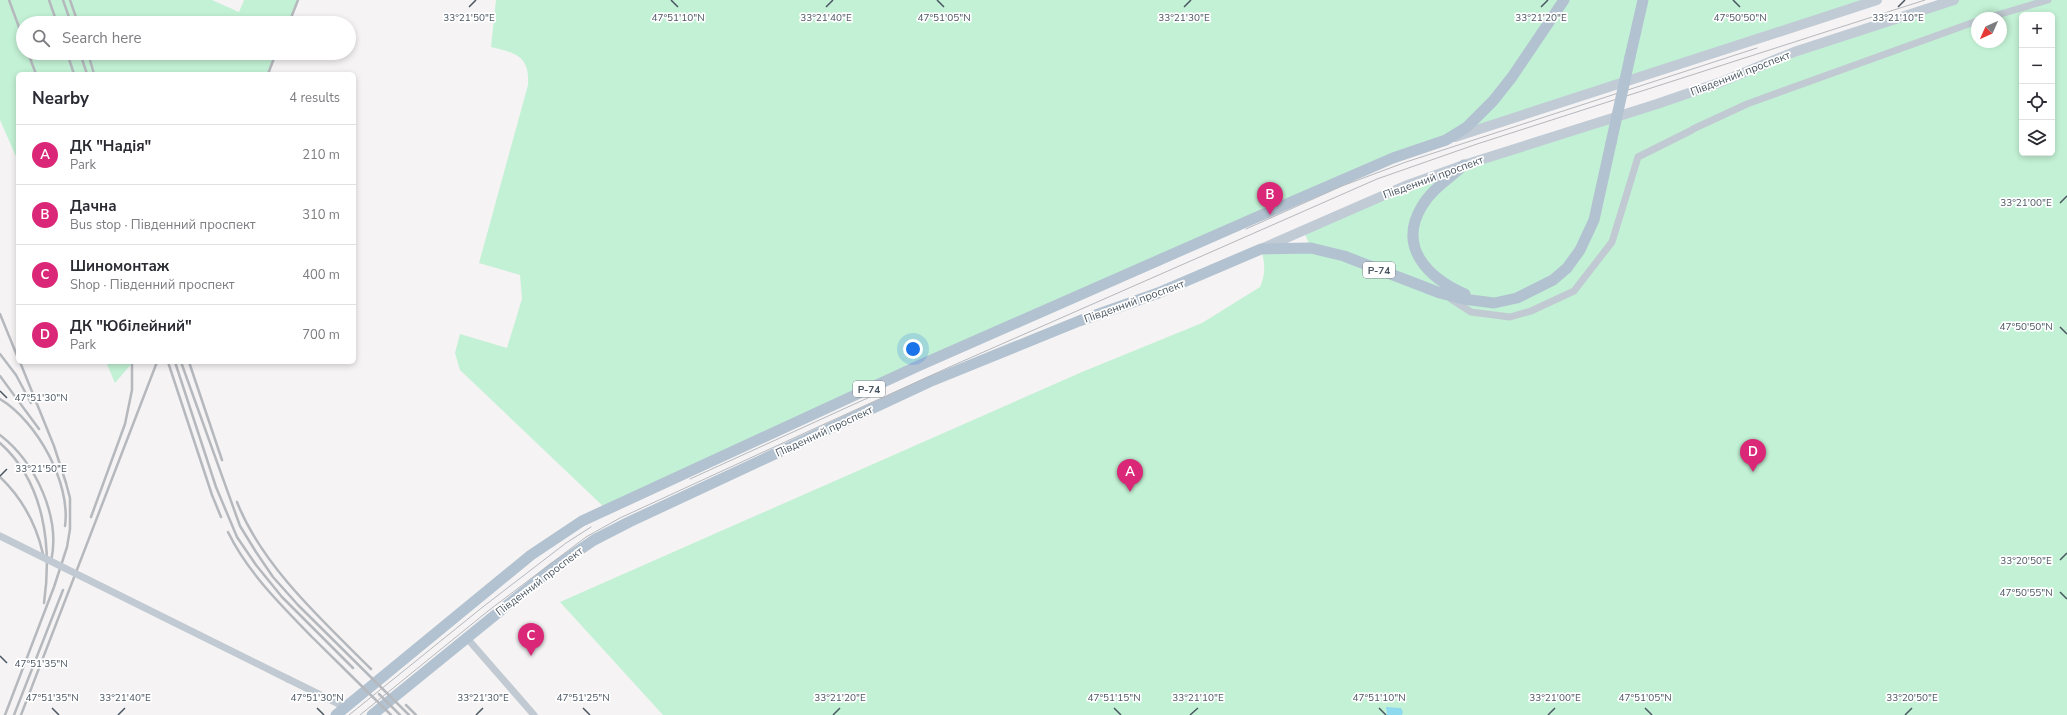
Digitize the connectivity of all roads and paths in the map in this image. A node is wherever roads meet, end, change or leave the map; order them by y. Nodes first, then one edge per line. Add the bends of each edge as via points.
1 (1564, 0) edge
2 (1643, 0) edge
3 (1877, 0) edge
4 (1954, 0) edge
5 (2048, 0) edge
6 (2007, 12) edge
7 (1971, 23) edge
8 (1446, 140) junction
9 (1464, 165) junction
10 (1261, 249) junction
11 (1440, 293) junction
12 (1494, 303) junction
13 (0, 536) edge
14 (466, 637) junction
15 (345, 707) junction
16 (336, 715) edge
17 (372, 715) edge
18 (534, 715) edge

1 - 8 main road, Р-74 via 1493,101 1467,127
2 - 12 main road, Р-74, bridge via 1594,220 1586,240 1575,259 1545,286 1510,301
3 - 8 main road, Південний проспект
4 - 9 main road, Південний проспект via 1801,50 1657,104
5 - 6 street
7 - 11 street via 1747,104 1638,157 1612,242 1574,291 1531,311 1510,317 1471,312
8 - 15 main road, Південний проспект / Р-74 via 1393,158 918,366 582,521 531,556
9 - 10 main road, Південний проспект via 1405,186
9 - 12 main road via 1436,189 1422,206 1416,220 1414,242 1418,257 1434,277 1466,295
10 - 11 main road, Р-74 via 1311,248 1344,256
10 - 14 main road, Південний проспект / Р-74 via 1158,293 1079,321 929,382 629,522 570,556
11 - 12 main road, Р-74
13 - 15 street, bridge
14 - 17 main road, Південний проспект / Р-74
14 - 18 street
15 - 16 main road, Південний проспект / Р-74

